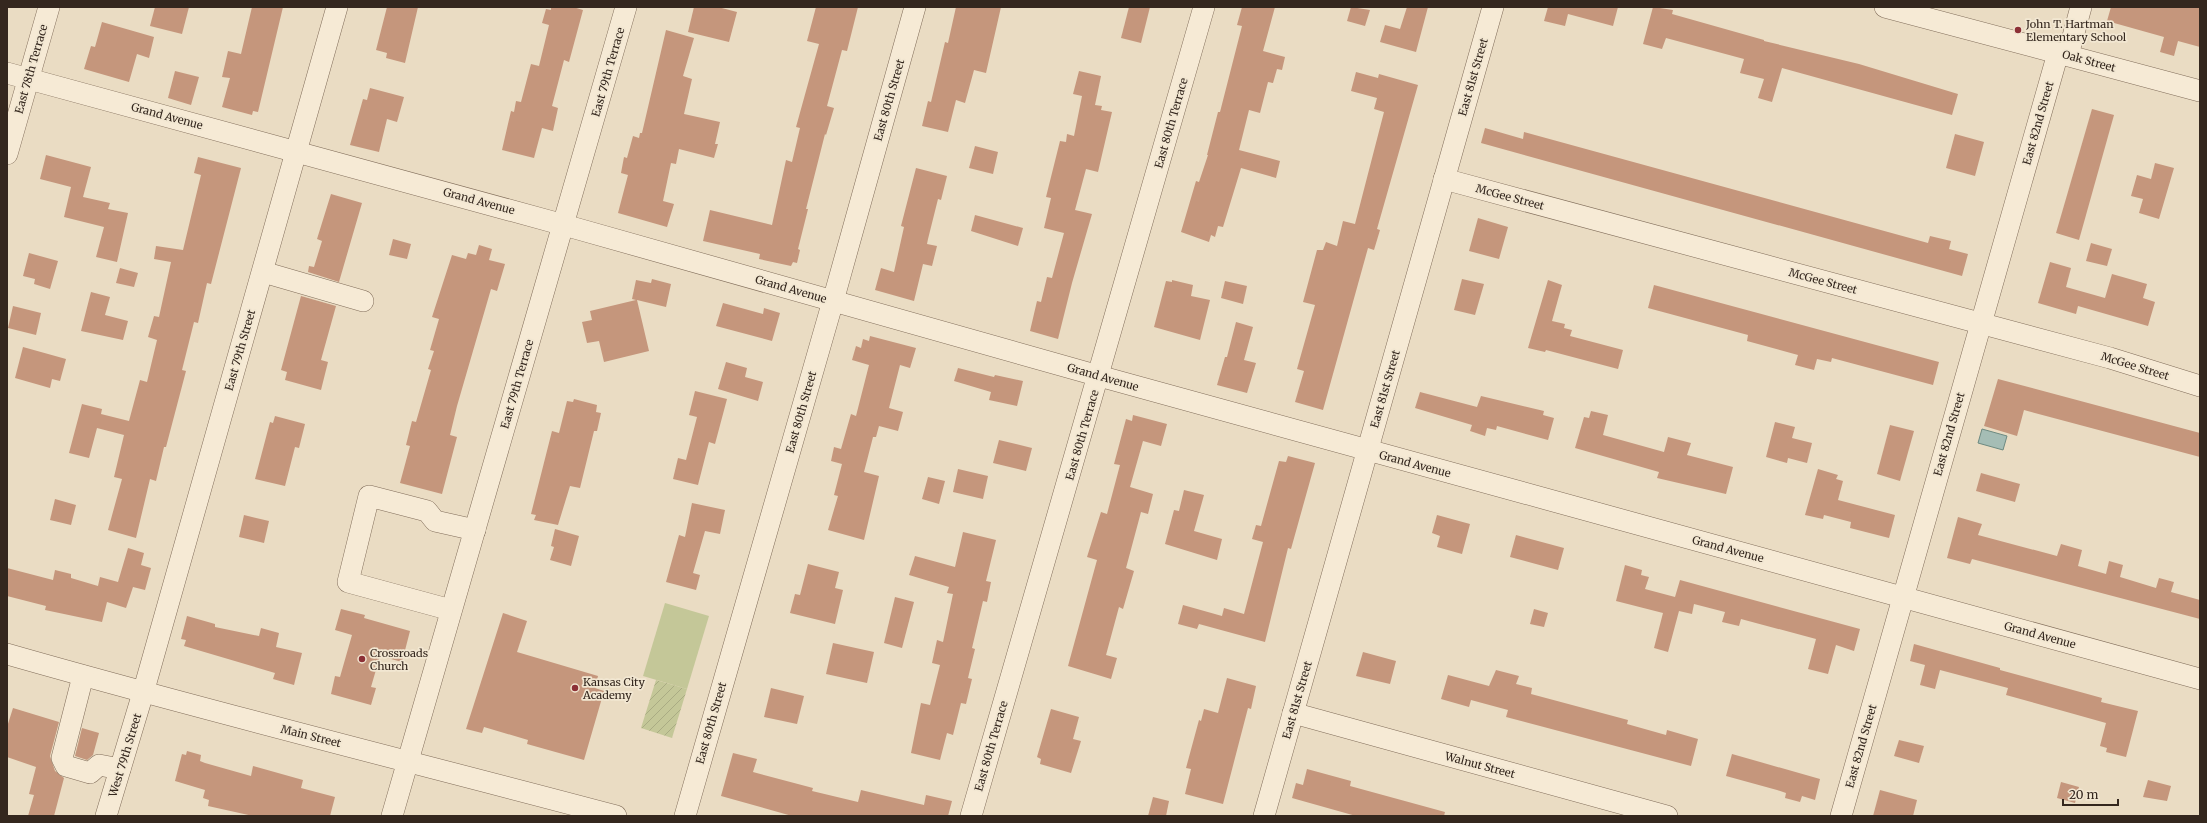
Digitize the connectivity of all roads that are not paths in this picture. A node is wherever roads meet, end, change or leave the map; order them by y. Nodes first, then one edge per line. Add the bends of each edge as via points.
1 (48, 7) edge
2 (337, 7) edge
3 (626, 7) edge
4 (916, 7) edge
5 (1204, 7) edge
6 (1493, 7) edge
7 (1885, 7) edge
8 (2081, 7) edge
9 (2063, 54) junction
10 (7, 73) edge
11 (28, 79) junction
12 (2200, 91) edge
13 (297, 151) junction
14 (7, 154) edge
15 (1444, 179) junction
16 (564, 225) junction
17 (263, 272) junction
18 (363, 301) dead end
19 (833, 301) junction
20 (1981, 324) junction
21 (1099, 376) junction
22 (2200, 386) edge
23 (1368, 451) junction
24 (474, 530) junction
25 (1903, 597) junction
26 (451, 610) junction
27 (7, 654) edge
28 (83, 676) junction
29 (2200, 679) edge
30 (143, 693) junction
31 (1293, 713) junction
32 (407, 760) junction
33 (120, 769) junction
34 (106, 816) edge
35 (392, 816) edge
36 (616, 816) edge
37 (685, 816) edge
38 (971, 816) edge
39 (1264, 816) edge
40 (1667, 816) edge
41 (1841, 816) edge

1 - 11 street, East 78th Terrace
2 - 13 street, East 79th Street
3 - 16 street, East 79th Terrace
4 - 19 street, East 80th Street
5 - 21 street, East 80th Terrace
6 - 15 street, East 81st Street
7 - 9 street, Oak Street
8 - 9 street, East 82nd Street
9 - 12 street, Oak Street
9 - 20 street, East 82nd Street
10 - 11 street, Grand Avenue
11 - 13 street, Grand Avenue
11 - 14 street, East 78th Terrace
13 - 16 street, Grand Avenue
13 - 17 street, East 79th Street
15 - 20 street, McGee Street
15 - 23 street, East 81st Street
16 - 19 street, Grand Avenue
16 - 24 street, East 79th Terrace
17 - 18 street
17 - 30 street, East 79th Street
19 - 21 street, Grand Avenue
19 - 37 street, East 80th Street
20 - 22 street, McGee Street via 2110,358
20 - 25 street, East 82nd Street
21 - 23 street, Grand Avenue
21 - 38 street, East 80th Terrace
23 - 25 street, Grand Avenue
23 - 31 street, East 81st Street
24 - 26 street, East 79th Terrace
24 - 26 street via 435,521 427,511 369,496 348,582
25 - 29 street, Grand Avenue
25 - 41 street, East 82nd Street
26 - 32 street, East 79th Terrace
27 - 28 street, Main Street
28 - 30 street, Main Street
28 - 33 street via 62,758 66,766 90,773 99,765
30 - 32 street, Main Street
30 - 33 street, West 79th Street
31 - 39 street, East 81st Street
31 - 40 street, Walnut Street
32 - 35 street, East 79th Terrace
32 - 36 street, Main Street
33 - 34 street, West 79th Street

